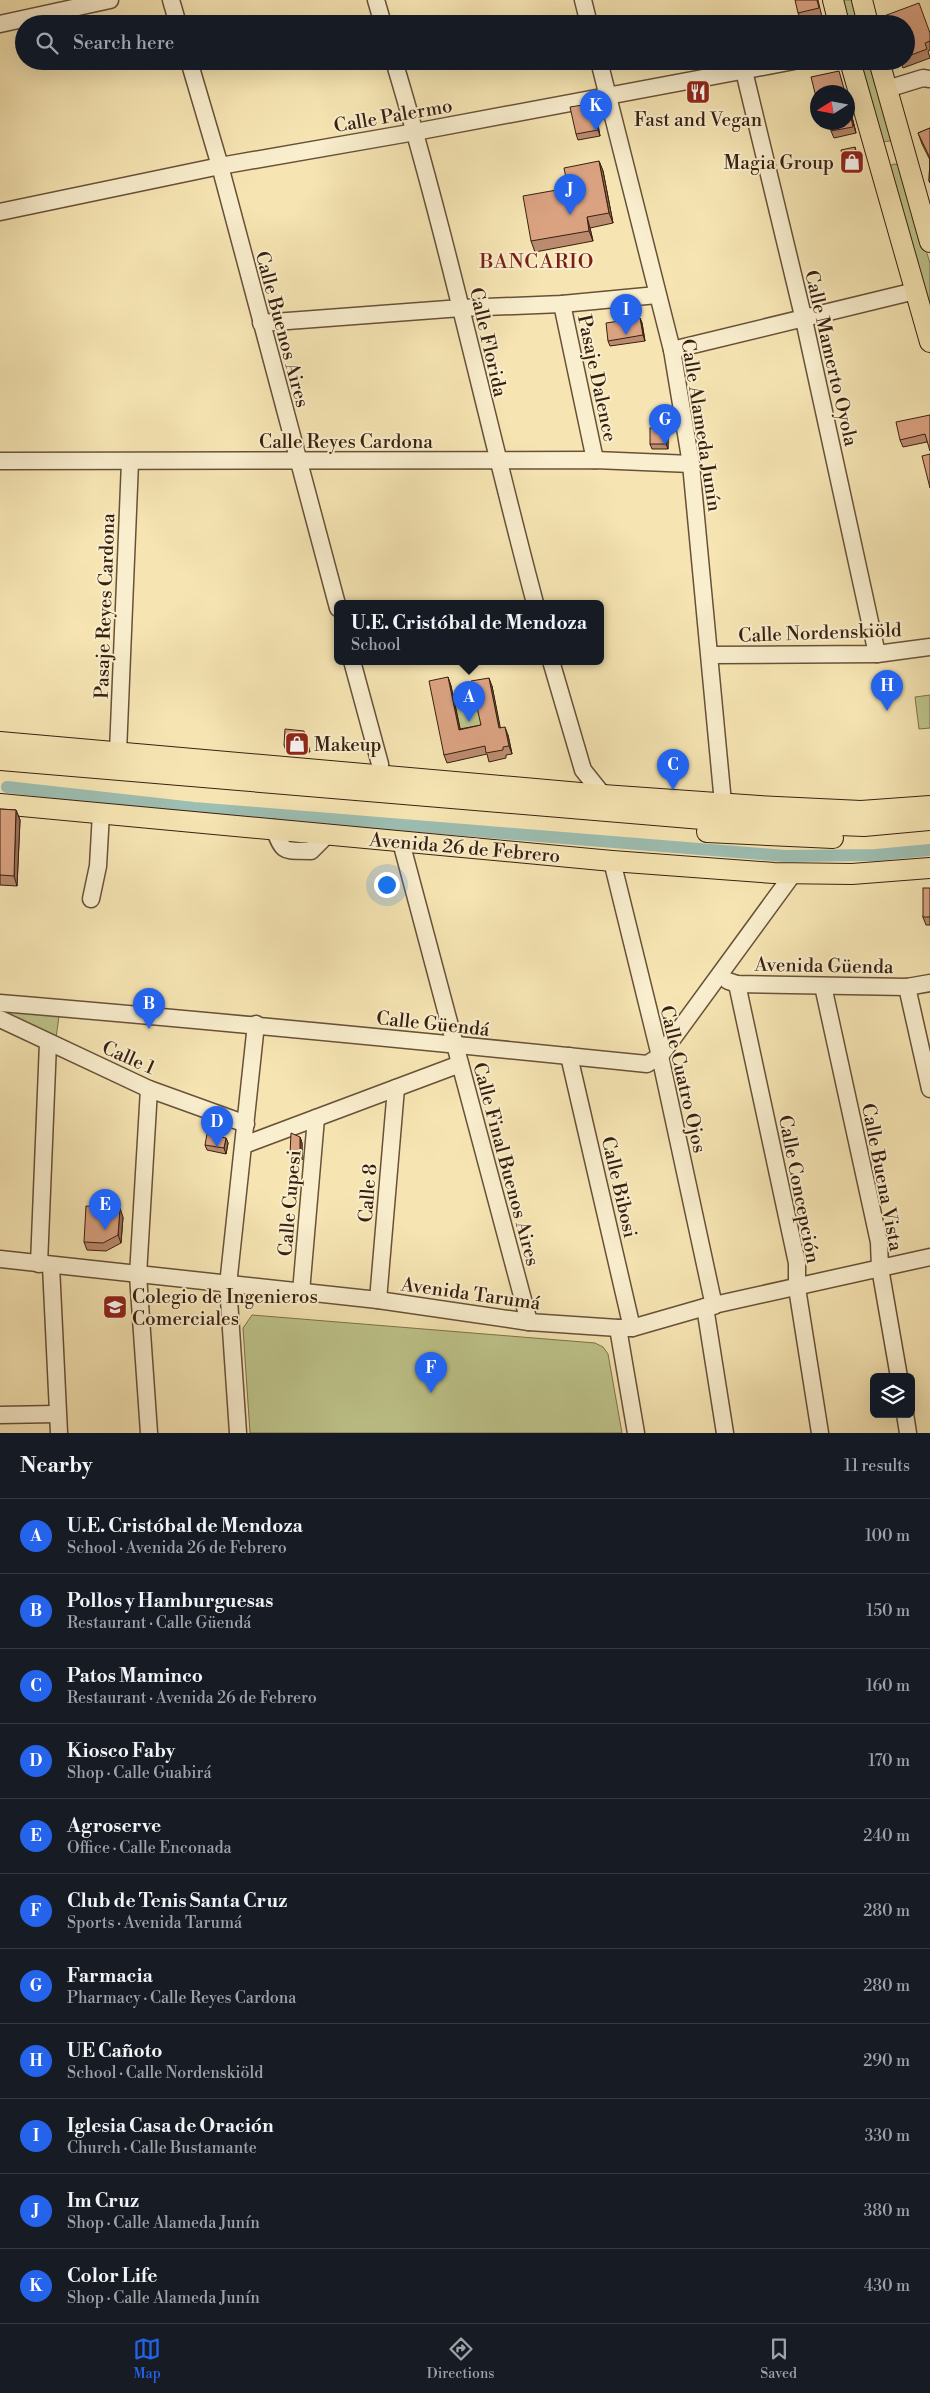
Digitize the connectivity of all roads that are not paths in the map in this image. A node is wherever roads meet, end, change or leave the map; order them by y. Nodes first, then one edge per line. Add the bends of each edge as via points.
1 (110, 0) edge
2 (171, 0) edge
3 (376, 0) edge
4 (583, 0) edge
5 (832, 0) edge
6 (862, 0) edge
7 (41, 15) edge
8 (175, 15) edge
9 (380, 15) edge
10 (587, 15) edge
11 (836, 15) edge
12 (866, 15) edge
13 (15, 21) edge
14 (0, 24) edge
15 (192, 70) edge
16 (397, 70) edge
17 (601, 70) edge
18 (749, 70) edge
19 (853, 70) edge
20 (882, 70) edge
21 (744, 71) junction
22 (930, 79) edge
23 (887, 89) junction
24 (608, 95) junction
25 (415, 132) junction
26 (902, 139) junction
27 (877, 158) junction
28 (907, 160) junction
29 (220, 166) junction
30 (0, 212) edge
31 (929, 233) edge
32 (915, 291) junction
33 (657, 295) junction
34 (562, 304) junction
35 (462, 308) junction
36 (804, 320) junction
37 (260, 324) junction
38 (930, 342) edge
39 (672, 350) junction
40 (298, 460) junction
41 (595, 460) junction
42 (0, 461) edge
43 (497, 461) junction
44 (130, 462) junction
45 (691, 464) junction
46 (335, 600) edge
47 (534, 600) edge
48 (930, 647) edge
49 (877, 654) junction
50 (711, 655) junction
51 (353, 665) edge
52 (552, 665) edge
53 (0, 742) edge
54 (118, 752) junction
55 (0, 760) edge
56 (0, 773) edge
57 (380, 774) junction
58 (603, 795) junction
59 (723, 803) junction
60 (0, 804) edge
61 (930, 806) edge
62 (101, 813) junction
63 (930, 820) edge
64 (930, 831) edge
65 (401, 842) junction
66 (612, 861) junction
67 (930, 868) edge
68 (784, 873) junction
69 (91, 899) dead end
70 (717, 979) junction
71 (930, 983) edge
72 (737, 984) junction
73 (823, 986) junction
74 (907, 987) junction
75 (0, 1003) edge
76 (0, 1019) edge
77 (256, 1024) junction
78 (48, 1043) junction
79 (456, 1046) junction
80 (569, 1056) junction
81 (660, 1056) junction
82 (460, 1064) junction
83 (396, 1088) junction
84 (149, 1089) junction
85 (930, 1089) edge
86 (316, 1118) junction
87 (246, 1124) junction
88 (244, 1145) junction
89 (930, 1257) edge
90 (0, 1260) edge
91 (45, 1265) junction
92 (880, 1268) junction
93 (138, 1275) junction
94 (228, 1285) junction
95 (797, 1288) junction
96 (301, 1292) junction
97 (378, 1300) junction
98 (710, 1307) junction
99 (529, 1322) junction
100 (625, 1328) junction
101 (898, 1373) edge
102 (57, 1414) junction
103 (0, 1415) edge
104 (906, 1418) edge
105 (59, 1433) edge
106 (149, 1433) edge
107 (238, 1433) edge
108 (636, 1433) edge
109 (725, 1433) edge
110 (820, 1433) edge
111 (908, 1433) edge

1 - 7 street
2 - 8 street
3 - 9 street
4 - 10 street
5 - 11 main road
6 - 12 main road
13 - 14 street
15 - 29 street, Calle Buenos Aires
16 - 25 street, Calle Florida
17 - 24 street, Calle Alameda Junín
18 - 21 street, Calle Palermo
19 - 27 main road
20 - 23 main road
21 - 24 street, Calle Palermo
21 - 36 street, Calle Mamerto Oyola
22 - 23 street via 922,78
23 - 26 main road
24 - 25 street, Calle Palermo
24 - 33 street, Calle Alameda Junín
25 - 29 street, Calle Palermo
25 - 35 street, Calle Florida
26 - 27 main road
26 - 28 main road
27 - 28 main road
27 - 32 main road
28 - 31 main road
29 - 30 street, Calle Palermo
29 - 37 street, Calle Buenos Aires
32 - 36 street
32 - 38 main road
33 - 34 street
33 - 39 street, Calle Alameda Junín
34 - 35 street
34 - 41 street, Pasaje Dalence
35 - 37 street
35 - 43 street, Calle Florida
36 - 39 street
36 - 49 street, Calle Mamerto Oyola
37 - 40 street, Calle Buenos Aires
39 - 45 street, Calle Alameda Junín
40 - 43 street, Calle Reyes Cardona
40 - 44 street, Calle Reyes Cardona
40 - 46 street, Calle Buenos Aires
41 - 43 street, Calle Reyes Cardona
41 - 45 street, Calle Reyes Cardona
42 - 44 street, Calle Reyes Cardona
43 - 47 street, Calle Florida
44 - 54 street, Pasaje Reyes Cardona
45 - 50 street, Calle Alameda Junín
48 - 49 street, Calle Nordenskiöld
49 - 50 street, Calle Nordenskiöld
50 - 59 street, Calle Alameda Junín
51 - 57 street
52 - 58 street via 584,770
53 - 54 main road
54 - 57 main road
55 - 63 main road via 714,820 864,826
56 - 64 main road, Avenida 26 de Febrero via 743,835 849,838
57 - 58 main road
58 - 59 main road
59 - 61 main road via 861,811
60 - 62 main road, Avenida 26 de Febrero
62 - 65 main road, Avenida 26 de Febrero
62 - 69 street via 98,866
65 - 66 main road, Avenida 26 de Febrero
65 - 79 street, Calle Final Buenos Aires
66 - 68 main road, Avenida 26 de Febrero
66 - 81 street, Calle Cuatro Ojos
67 - 68 main road, Avenida 26 de Febrero via 852,874
68 - 70 street via 779,880 778,894
70 - 72 street, Avenida Güenda
70 - 81 street
71 - 74 street, Avenida Güenda
72 - 73 street, Avenida Güenda
72 - 95 street, Calle Concepción via 797,1263
73 - 74 street, Avenida Güenda
73 - 92 street, Calle Buena Vista via 879,1242
74 - 85 street
75 - 77 street, Calle Güendá
76 - 78 street, Calle 1
77 - 79 street, Calle Güendá
77 - 87 street
78 - 84 street, Calle 1
78 - 91 street
79 - 80 street, Calle Güendá
79 - 82 street, Calle Final Buenos Aires
80 - 81 street, Calle Güendá via 647,1064
80 - 100 street, Calle Bibosi
81 - 98 street, Calle Cuatro Ojos
82 - 83 street
82 - 99 street, Calle Final Buenos Aires
83 - 86 street
83 - 97 street, Calle 8
84 - 87 street, Calle 1
84 - 93 street
86 - 88 street
86 - 96 street, Calle Cupesi
87 - 88 street
88 - 94 street
89 - 92 street, Avenida Tarumá
90 - 91 street, Avenida Tarumá
91 - 93 street, Avenida Tarumá
91 - 102 street
92 - 95 street, Avenida Tarumá
92 - 101 street, Calle Buena Vista
93 - 94 street, Avenida Tarumá
93 - 106 street
94 - 96 street, Avenida Tarumá
94 - 107 street
95 - 98 street, Avenida Tarumá
95 - 110 street, Calle Concepción
96 - 97 street, Avenida Tarumá
97 - 99 street, Avenida Tarumá
98 - 100 street, Avenida Tarumá
98 - 109 street, Calle Cuatro Ojos
99 - 100 street, Avenida Tarumá
100 - 108 street, Calle Bibosi
102 - 103 street
102 - 105 street
104 - 111 street

